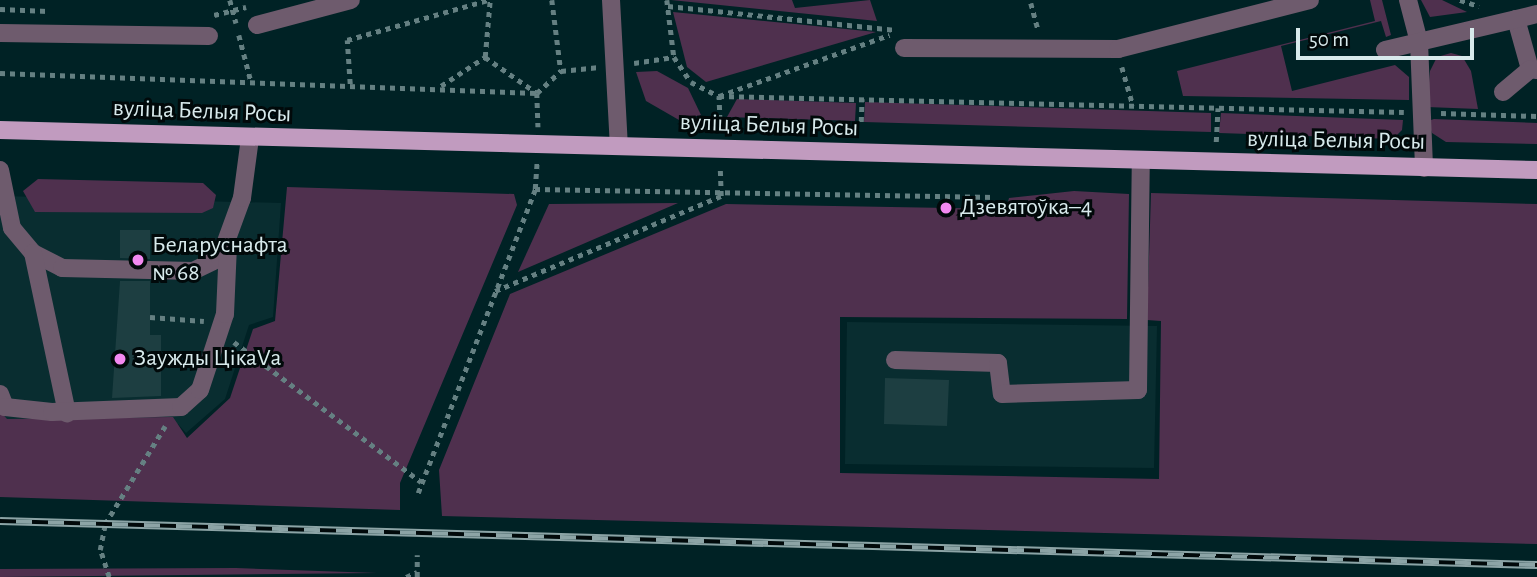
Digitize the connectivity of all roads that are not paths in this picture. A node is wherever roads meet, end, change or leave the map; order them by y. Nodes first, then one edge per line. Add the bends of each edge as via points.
1 (351, 0) edge
2 (611, 0) edge
3 (1310, 0) edge
4 (1408, 0) edge
5 (1537, 14) edge
6 (1516, 19) junction
7 (257, 26) road end
8 (0, 33) edge
9 (209, 36) road end
10 (902, 39) road end
11 (1419, 42) junction
12 (1385, 50) dead end
13 (1534, 69) edge
14 (1503, 92) dead end
15 (0, 130) edge
16 (250, 138) junction
17 (619, 146) junction
18 (1141, 160) junction
19 (1424, 168) junction
20 (0, 170) edge
21 (1537, 170) edge
22 (4, 208) junction
23 (231, 228) junction
24 (0, 235) edge
25 (33, 253) junction
26 (895, 360) dead end
27 (0, 394) edge
28 (67, 413) junction

1 - 7 street
2 - 17 street
3 - 10 street via 1118,49
4 - 11 street
5 - 6 street
6 - 11 street
6 - 13 street
8 - 9 street
11 - 12 street
11 - 19 street
13 - 14 street
15 - 16 main road, вуліца Белыя Росы
16 - 17 main road, вуліца Белыя Росы
16 - 23 street
17 - 18 main road, вуліца Белыя Росы
18 - 19 main road, вуліца Белыя Росы
18 - 26 street via 1138,390 1002,394 998,363
19 - 21 main road, вуліца Белыя Росы
20 - 22 street
22 - 24 street
22 - 25 street
23 - 25 street via 220,258 193,271 62,268
23 - 28 street via 219,331 201,390 174,409
25 - 28 street
27 - 28 street via 5,407

